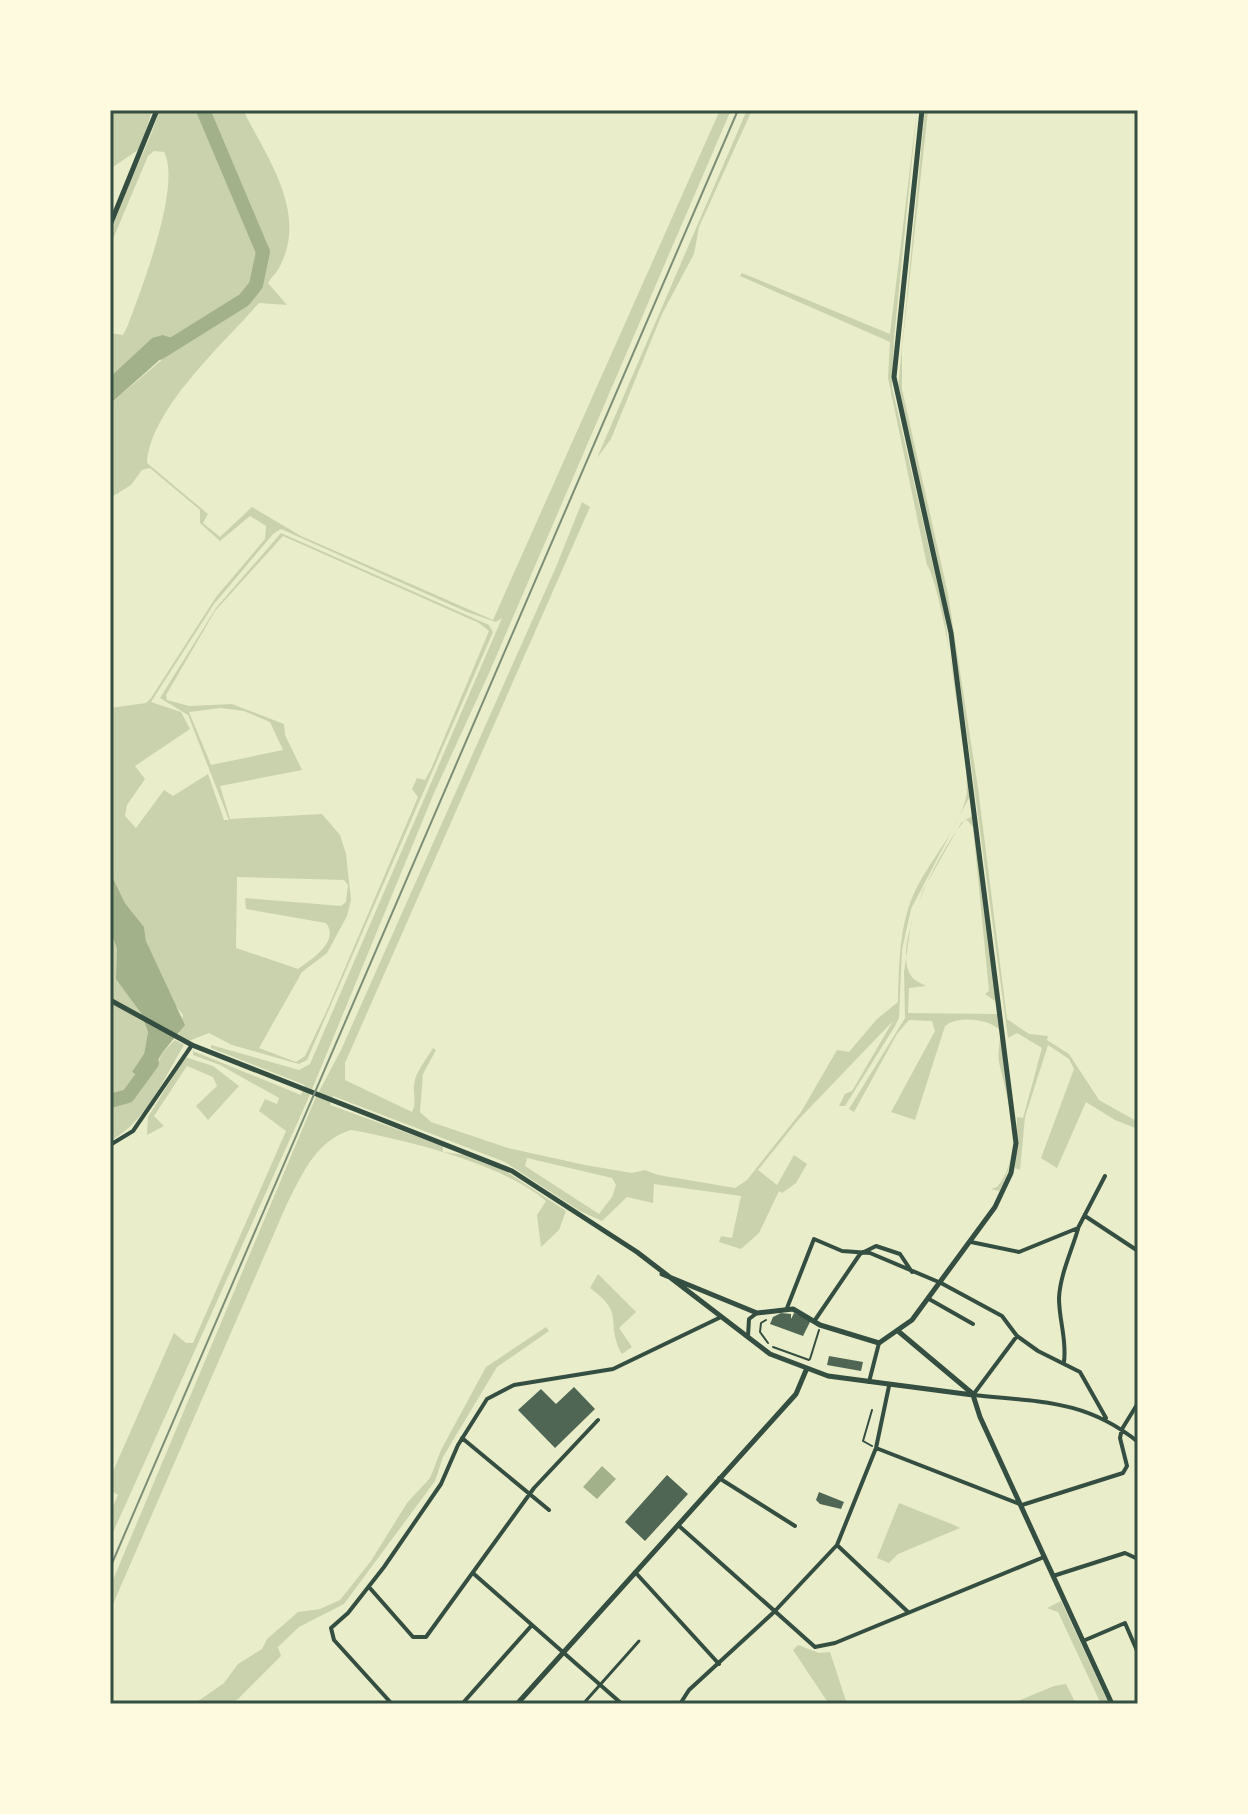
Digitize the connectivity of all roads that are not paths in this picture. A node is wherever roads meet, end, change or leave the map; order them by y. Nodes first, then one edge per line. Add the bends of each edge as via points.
1 (157, 110) edge
2 (922, 110) edge
3 (110, 225) edge
4 (110, 1000) edge
5 (192, 1045) junction
6 (110, 1145) edge
7 (1105, 1176) dead end
8 (1085, 1216) junction
9 (1078, 1228) junction
10 (971, 1242) junction
11 (1138, 1251) edge
12 (860, 1254) junction
13 (913, 1273) junction
14 (662, 1274) junction
15 (941, 1283) junction
16 (929, 1299) junction
17 (787, 1308) junction
18 (757, 1313) junction
19 (721, 1317) junction
20 (815, 1320) junction
21 (973, 1324) dead end
22 (898, 1331) junction
23 (748, 1336) junction
24 (1017, 1336) junction
25 (879, 1343) junction
26 (1064, 1362) junction
27 (807, 1368) junction
28 (869, 1382) junction
29 (889, 1386) junction
30 (973, 1395) junction
31 (1138, 1403) edge
32 (1100, 1404) junction
33 (1093, 1413) junction
34 (1106, 1418) junction
35 (598, 1420) dead end
36 (1122, 1429) junction
37 (462, 1438) junction
38 (1138, 1442) edge
39 (876, 1448) junction
40 (719, 1478) junction
41 (530, 1494) junction
42 (1022, 1505) junction
43 (549, 1510) dead end
44 (678, 1525) junction
45 (795, 1526) dead end
46 (837, 1545) junction
47 (1044, 1557) junction
48 (1138, 1559) edge
49 (635, 1572) junction
50 (473, 1574) junction
51 (1053, 1576) junction
52 (369, 1587) junction
53 (774, 1612) junction
54 (909, 1612) junction
55 (532, 1625) junction
56 (639, 1641) dead end
57 (1083, 1641) junction
58 (563, 1652) junction
59 (1138, 1653) edge
60 (719, 1664) junction
61 (600, 1685) junction
62 (392, 1704) edge
63 (462, 1704) edge
64 (517, 1704) edge
65 (583, 1704) edge
66 (622, 1704) edge
67 (680, 1704) edge
68 (1112, 1704) edge

1 - 3 street
2 - 10 street via 894,377 951,633 1016,1129 1015,1157 1000,1198
4 - 5 street
5 - 6 street via 133,1131
5 - 14 street via 501,1165 637,1252
7 - 8 street
8 - 9 street
8 - 11 street
9 - 10 street via 1019,1252
9 - 26 street via 1060,1292
10 - 15 street
12 - 13 street via 870,1253
12 - 13 street via 883,1246 903,1257
12 - 17 street via 814,1239
12 - 20 street
13 - 15 street
14 - 18 street
14 - 19 street
15 - 16 street
15 - 24 street via 1002,1316
16 - 21 street
16 - 22 street
17 - 18 street
17 - 20 street
18 - 23 street via 749,1319
19 - 23 street
19 - 37 street via 613,1369 505,1389 487,1399
20 - 25 street
22 - 25 street
22 - 30 street
23 - 27 street via 770,1354
24 - 26 street
24 - 30 street
25 - 28 street
26 - 32 street via 1085,1378
27 - 28 street
27 - 40 street via 796,1394
28 - 29 street
29 - 30 street
29 - 39 street
30 - 33 street via 1067,1405
30 - 42 street
31 - 36 street
32 - 33 street
32 - 34 street
33 - 34 street
34 - 36 street
35 - 41 street
36 - 38 street
36 - 42 street via 1127,1466 1123,1473
37 - 41 street
37 - 52 street via 441,1484
39 - 42 street
39 - 46 street
40 - 44 street
40 - 45 street
41 - 43 street
41 - 50 street
42 - 47 street
44 - 49 street
44 - 53 street
46 - 53 street
46 - 54 street
47 - 51 street
47 - 54 street
48 - 51 street via 1125,1553
49 - 58 street
49 - 60 street
50 - 52 street via 422,1639 409,1633
50 - 55 street
51 - 57 street
52 - 62 street via 331,1628 334,1640
53 - 54 street via 821,1648
53 - 60 street
55 - 58 street
55 - 63 street
56 - 61 street
57 - 59 street via 1125,1623
57 - 68 street
58 - 61 street
58 - 64 street
60 - 67 street
61 - 65 street
61 - 66 street

